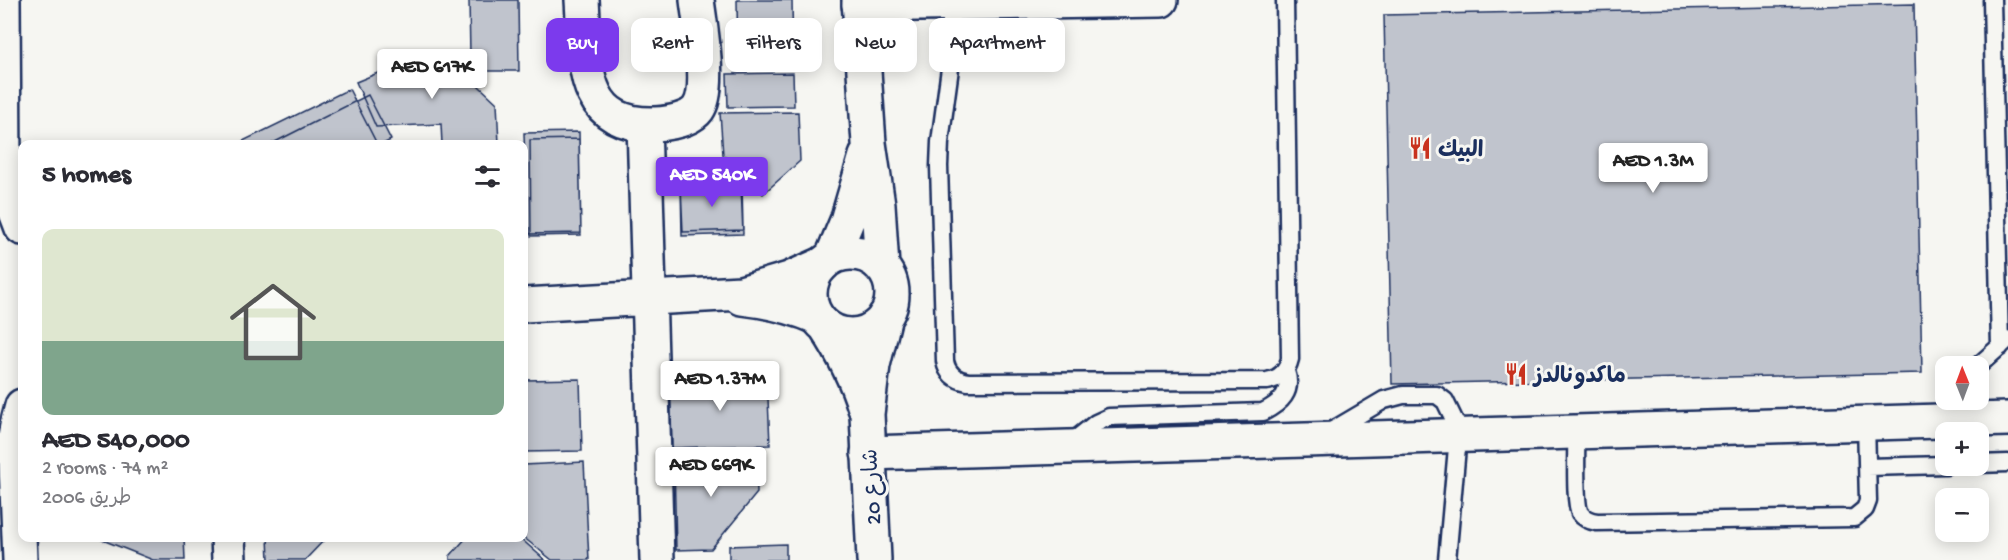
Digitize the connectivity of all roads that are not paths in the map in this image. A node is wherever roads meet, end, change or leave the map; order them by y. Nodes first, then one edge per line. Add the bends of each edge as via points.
1 (3, 0) edge
2 (582, 0) edge
3 (697, 0) edge
4 (1161, 0) edge
5 (1285, 0) edge
6 (1992, 0) edge
7 (859, 2) edge
8 (951, 3) junction
9 (1, 75) edge
10 (644, 124) junction
11 (869, 143) junction
12 (18, 217) edge
13 (827, 261) junction
14 (882, 267) junction
15 (716, 296) junction
16 (649, 298) junction
17 (528, 305) edge
18 (885, 316) junction
19 (821, 322) junction
20 (2004, 343) edge
21 (1989, 356) edge
22 (1286, 370) junction
23 (867, 414) junction
24 (2008, 419) edge
25 (18, 421) edge
26 (1866, 423) junction
27 (1576, 432) junction
28 (1460, 436) junction
29 (1316, 439) junction
30 (1065, 447) junction
31 (868, 453) junction
32 (2008, 463) edge
33 (1989, 464) edge
34 (1935, 465) edge
35 (1868, 467) junction
36 (18, 512) edge
37 (19, 542) edge
38 (228, 542) edge
39 (20, 560) edge
40 (229, 560) edge
41 (657, 560) edge
42 (874, 560) edge
43 (1447, 560) edge

1 - 9 street
2 - 10 street via 587,68 598,102 626,123
3 - 10 street via 705,73 698,109 684,119
4 - 8 street
5 - 22 lane via 1290,359
6 - 20 lane
7 - 8 street
7 - 11 street
8 - 22 lane via 951,61 939,166 945,361 950,373 968,382 1267,381
9 - 12 street via 4,172
10 - 16 street
11 - 13 street via 847,221
11 - 14 street
13 - 14 street via 845,253 859,254
13 - 15 street via 765,288
13 - 19 street via 814,276 810,289 811,304
14 - 18 street via 892,291
15 - 16 street
15 - 19 street via 793,307
16 - 17 street
16 - 41 street
18 - 19 street via 864,333 851,335 838,333
18 - 23 street, شارع 20
19 - 23 street, شارع 20 via 858,383
20 - 21 lane
22 - 30 lane via 1286,394 1263,412 1109,417
23 - 31 street, شارع 20
24 - 26 street via 1960,411
25 - 36 street via 15,440
26 - 27 street
26 - 35 lane
27 - 28 street
27 - 35 lane via 1579,510 1582,516 1597,522 1854,518 1868,501
28 - 29 street
28 - 29 lane via 1445,402 1437,395 1403,395 1384,400
28 - 43 lane
29 - 30 street
30 - 31 street
31 - 42 street, شارع 20
32 - 33 lane
34 - 35 lane
37 - 39 street
38 - 40 street

